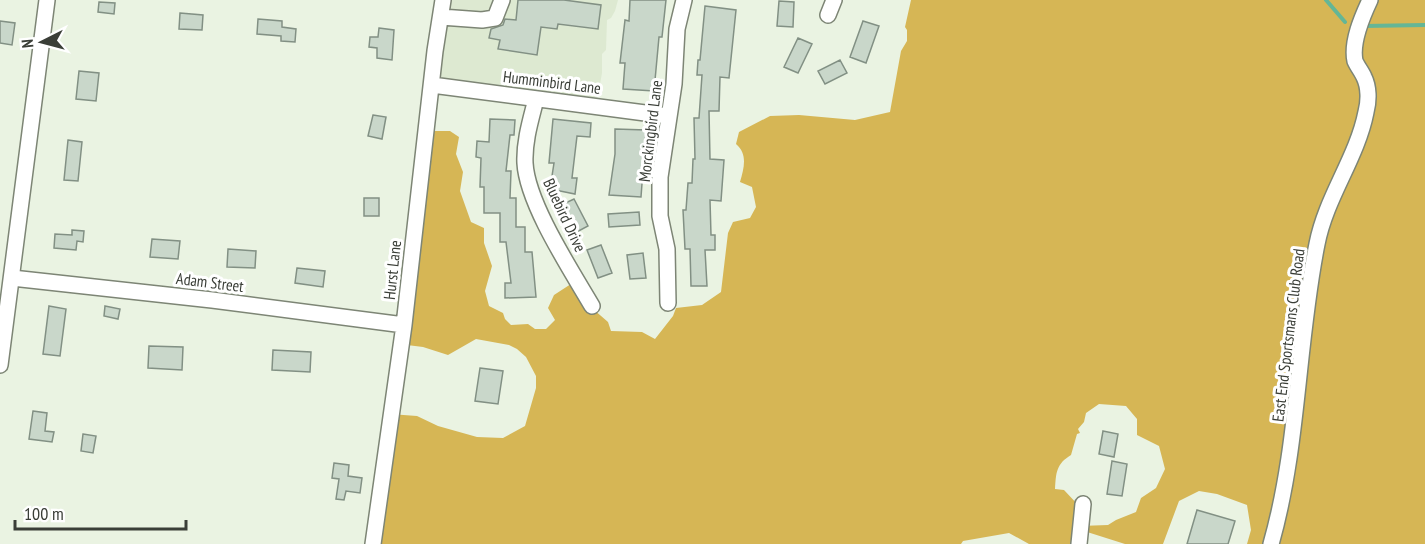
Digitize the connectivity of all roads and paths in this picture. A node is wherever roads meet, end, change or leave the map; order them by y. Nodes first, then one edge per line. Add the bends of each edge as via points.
1 (47, 0) edge
2 (443, 0) edge
3 (502, 0) edge
4 (684, 0) edge
5 (834, 0) edge
6 (1370, 0) edge
7 (828, 15) dead end
8 (441, 17) junction
9 (432, 85) junction
10 (536, 99) junction
11 (668, 116) junction
12 (7, 251) edge
13 (12, 278) junction
14 (668, 303) dead end
15 (592, 306) dead end
16 (404, 325) junction
17 (0, 365) edge
18 (1083, 504) dead end
19 (373, 544) edge
20 (1079, 544) edge
21 (1271, 544) edge

1 - 12 street
2 - 8 street, Hurst Lane
3 - 8 street via 495,18
4 - 11 street, Morckingbird Lane
5 - 7 street
6 - 21 street, East End Sportsmans Club Road via 1354,45 1355,62 1367,86 1367,111 1360,138 1322,221 1309,287 1294,430
8 - 9 street, Hurst Lane
9 - 10 street, Humminbird Lane
9 - 16 street, Hurst Lane
10 - 11 street, Humminbird Lane
10 - 15 street, Bluebird Drive via 525,162 529,184
11 - 14 street, Morckingbird Lane via 660,177 660,216 667,249
12 - 13 street
13 - 16 street, Adam Street
13 - 17 street
16 - 19 street, Hurst Lane
18 - 20 street

